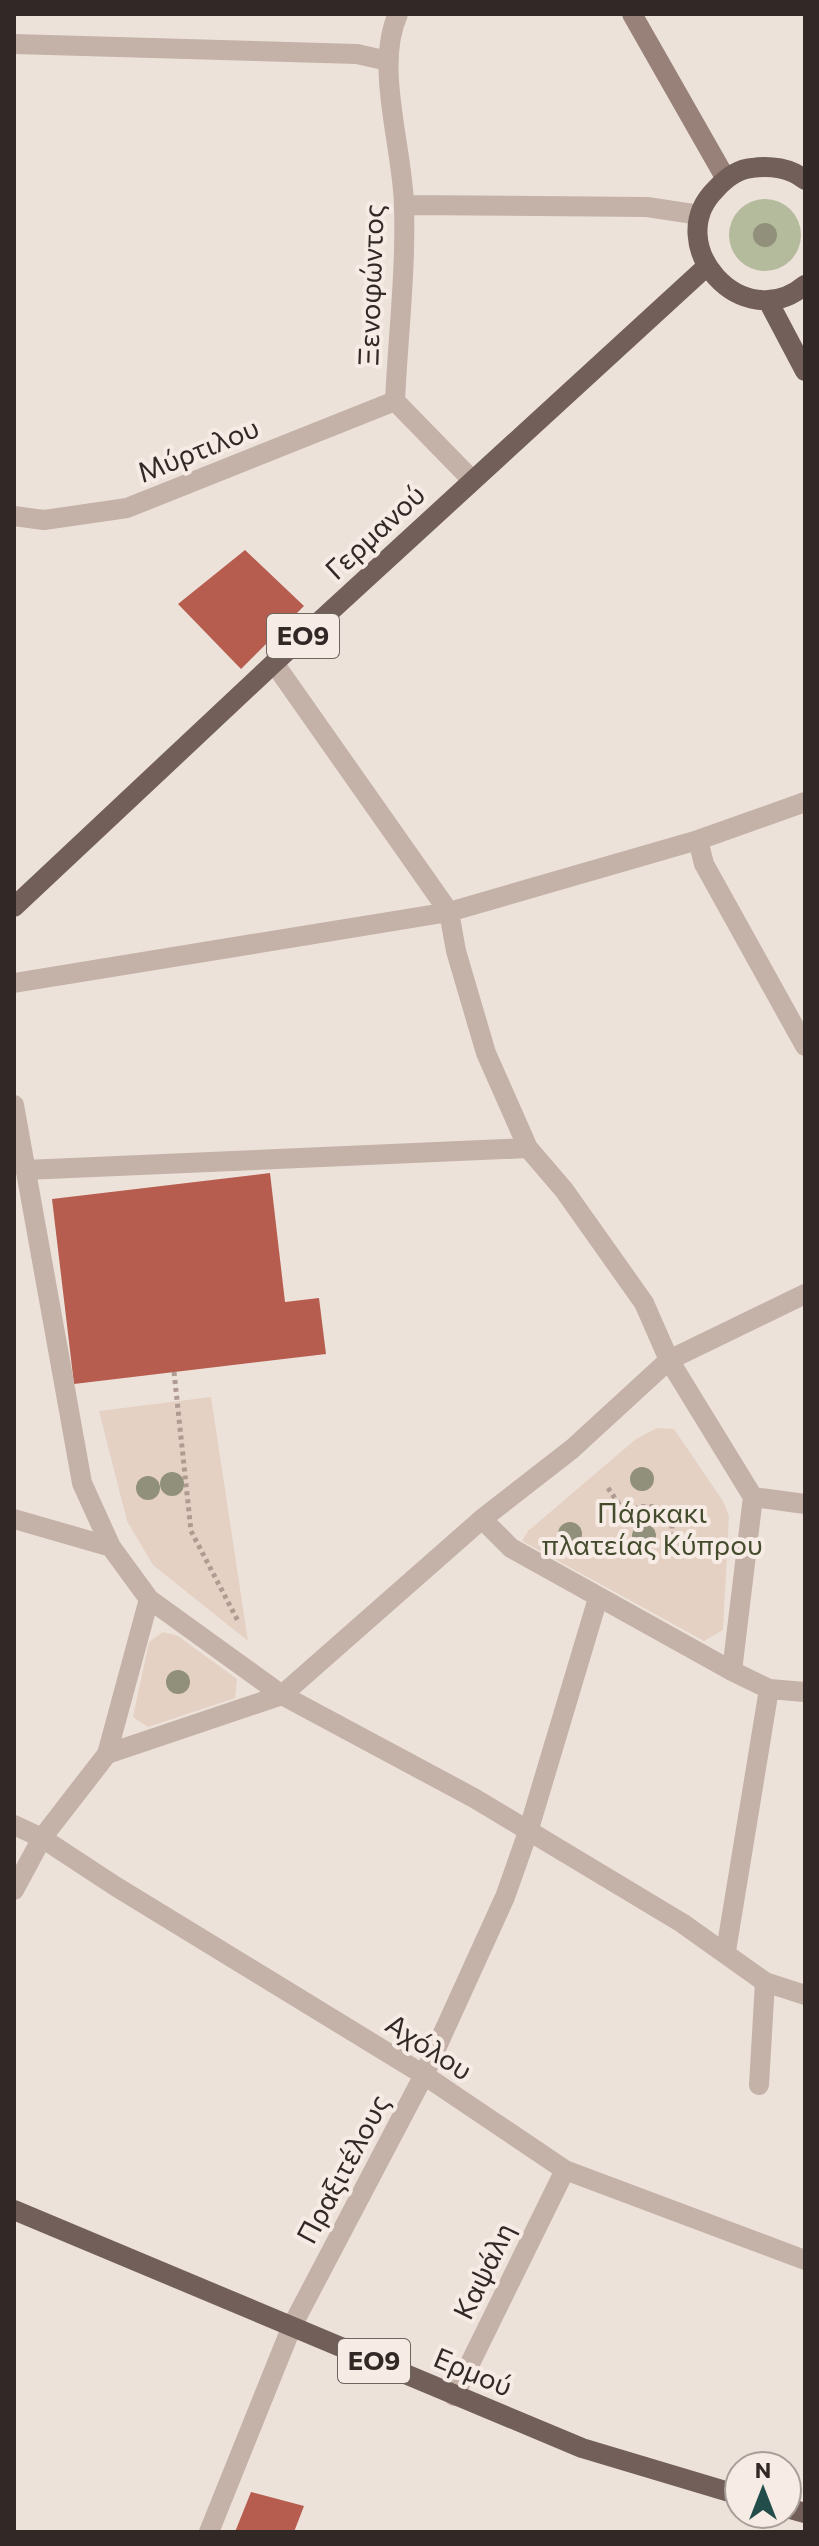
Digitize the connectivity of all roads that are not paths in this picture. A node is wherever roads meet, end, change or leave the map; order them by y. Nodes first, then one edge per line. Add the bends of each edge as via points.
1 (398, 14) edge
2 (632, 14) edge
3 (14, 44) edge
4 (388, 61) junction
5 (726, 179) junction
6 (805, 180) edge
7 (404, 205) junction
8 (700, 215) junction
9 (706, 267) junction
10 (805, 285) edge
11 (768, 301) junction
12 (805, 371) edge
13 (395, 401) junction
14 (472, 480) junction
15 (14, 516) edge
16 (274, 663) junction
17 (805, 802) edge
18 (698, 840) junction
19 (14, 907) edge
20 (449, 912) junction
21 (14, 983) edge
22 (805, 1046) edge
23 (14, 1105) edge
24 (528, 1148) junction
25 (25, 1170) junction
26 (805, 1294) edge
27 (669, 1360) junction
28 (753, 1497) junction
29 (805, 1504) edge
30 (14, 1519) edge
31 (482, 1519) junction
32 (111, 1547) junction
33 (598, 1598) junction
34 (149, 1599) junction
35 (732, 1671) junction
36 (769, 1689) junction
37 (805, 1692) edge
38 (282, 1695) junction
39 (107, 1754) junction
40 (14, 1825) edge
41 (528, 1832) junction
42 (42, 1838) junction
43 (14, 1890) edge
44 (726, 1951) junction
45 (765, 1982) junction
46 (805, 1995) edge
47 (424, 2075) junction
48 (759, 2085) dead end
49 (565, 2170) junction
50 (14, 2210) edge
51 (805, 2260) edge
52 (292, 2326) junction
53 (454, 2396) junction
54 (723, 2490) edge
55 (209, 2532) edge

1 - 4 street, Ξενοφώντος
2 - 5 main road
3 - 4 street via 357,54
4 - 7 street, Ξενοφώντος
5 - 6 main road via 749,168 775,167
5 - 8 main road via 710,194
7 - 8 street via 647,207
7 - 13 street, Ξενοφώντος
8 - 9 main road via 698,241
9 - 11 main road via 743,297
9 - 14 main road, Γερμανού / ΕΟ9
10 - 11 main road
11 - 12 main road
13 - 14 street, Ξενοφώντος
13 - 15 street, Μύρτιλου via 127,508 44,520
14 - 16 main road, Γερμανού / ΕΟ9
16 - 19 main road, Γερμανού / ΕΟ9
16 - 20 street
17 - 18 street
18 - 20 street
18 - 22 street via 704,864
20 - 21 street
20 - 24 street via 486,1053
23 - 25 street
24 - 25 street
24 - 27 street via 644,1303
25 - 32 street via 82,1483
26 - 27 street
27 - 28 street
27 - 31 street via 572,1449
28 - 29 street
28 - 35 street
30 - 32 street
31 - 33 street via 511,1548
31 - 38 street
32 - 34 street
33 - 35 street
33 - 41 street, Πραξιτέλους
34 - 38 street
34 - 39 street
35 - 36 street
36 - 37 street
36 - 44 street
38 - 39 street
38 - 41 street
39 - 42 street
40 - 42 street, Αχόλου
41 - 44 street
41 - 47 street, Πραξιτέλους via 505,1897
42 - 43 street
42 - 47 street, Αχόλου
44 - 45 street
45 - 46 street
45 - 48 street
47 - 49 street, Αχόλου
47 - 52 street, Πραξιτέλους
49 - 51 street, Αχόλου
49 - 53 street, Καψάλη
50 - 52 main road, Ερμού / ΕΟ9
52 - 53 main road, Ερμού / ΕΟ9
52 - 55 street, Πραξιτέλους
53 - 54 main road, Ερμού / ΕΟ9 via 582,2448

